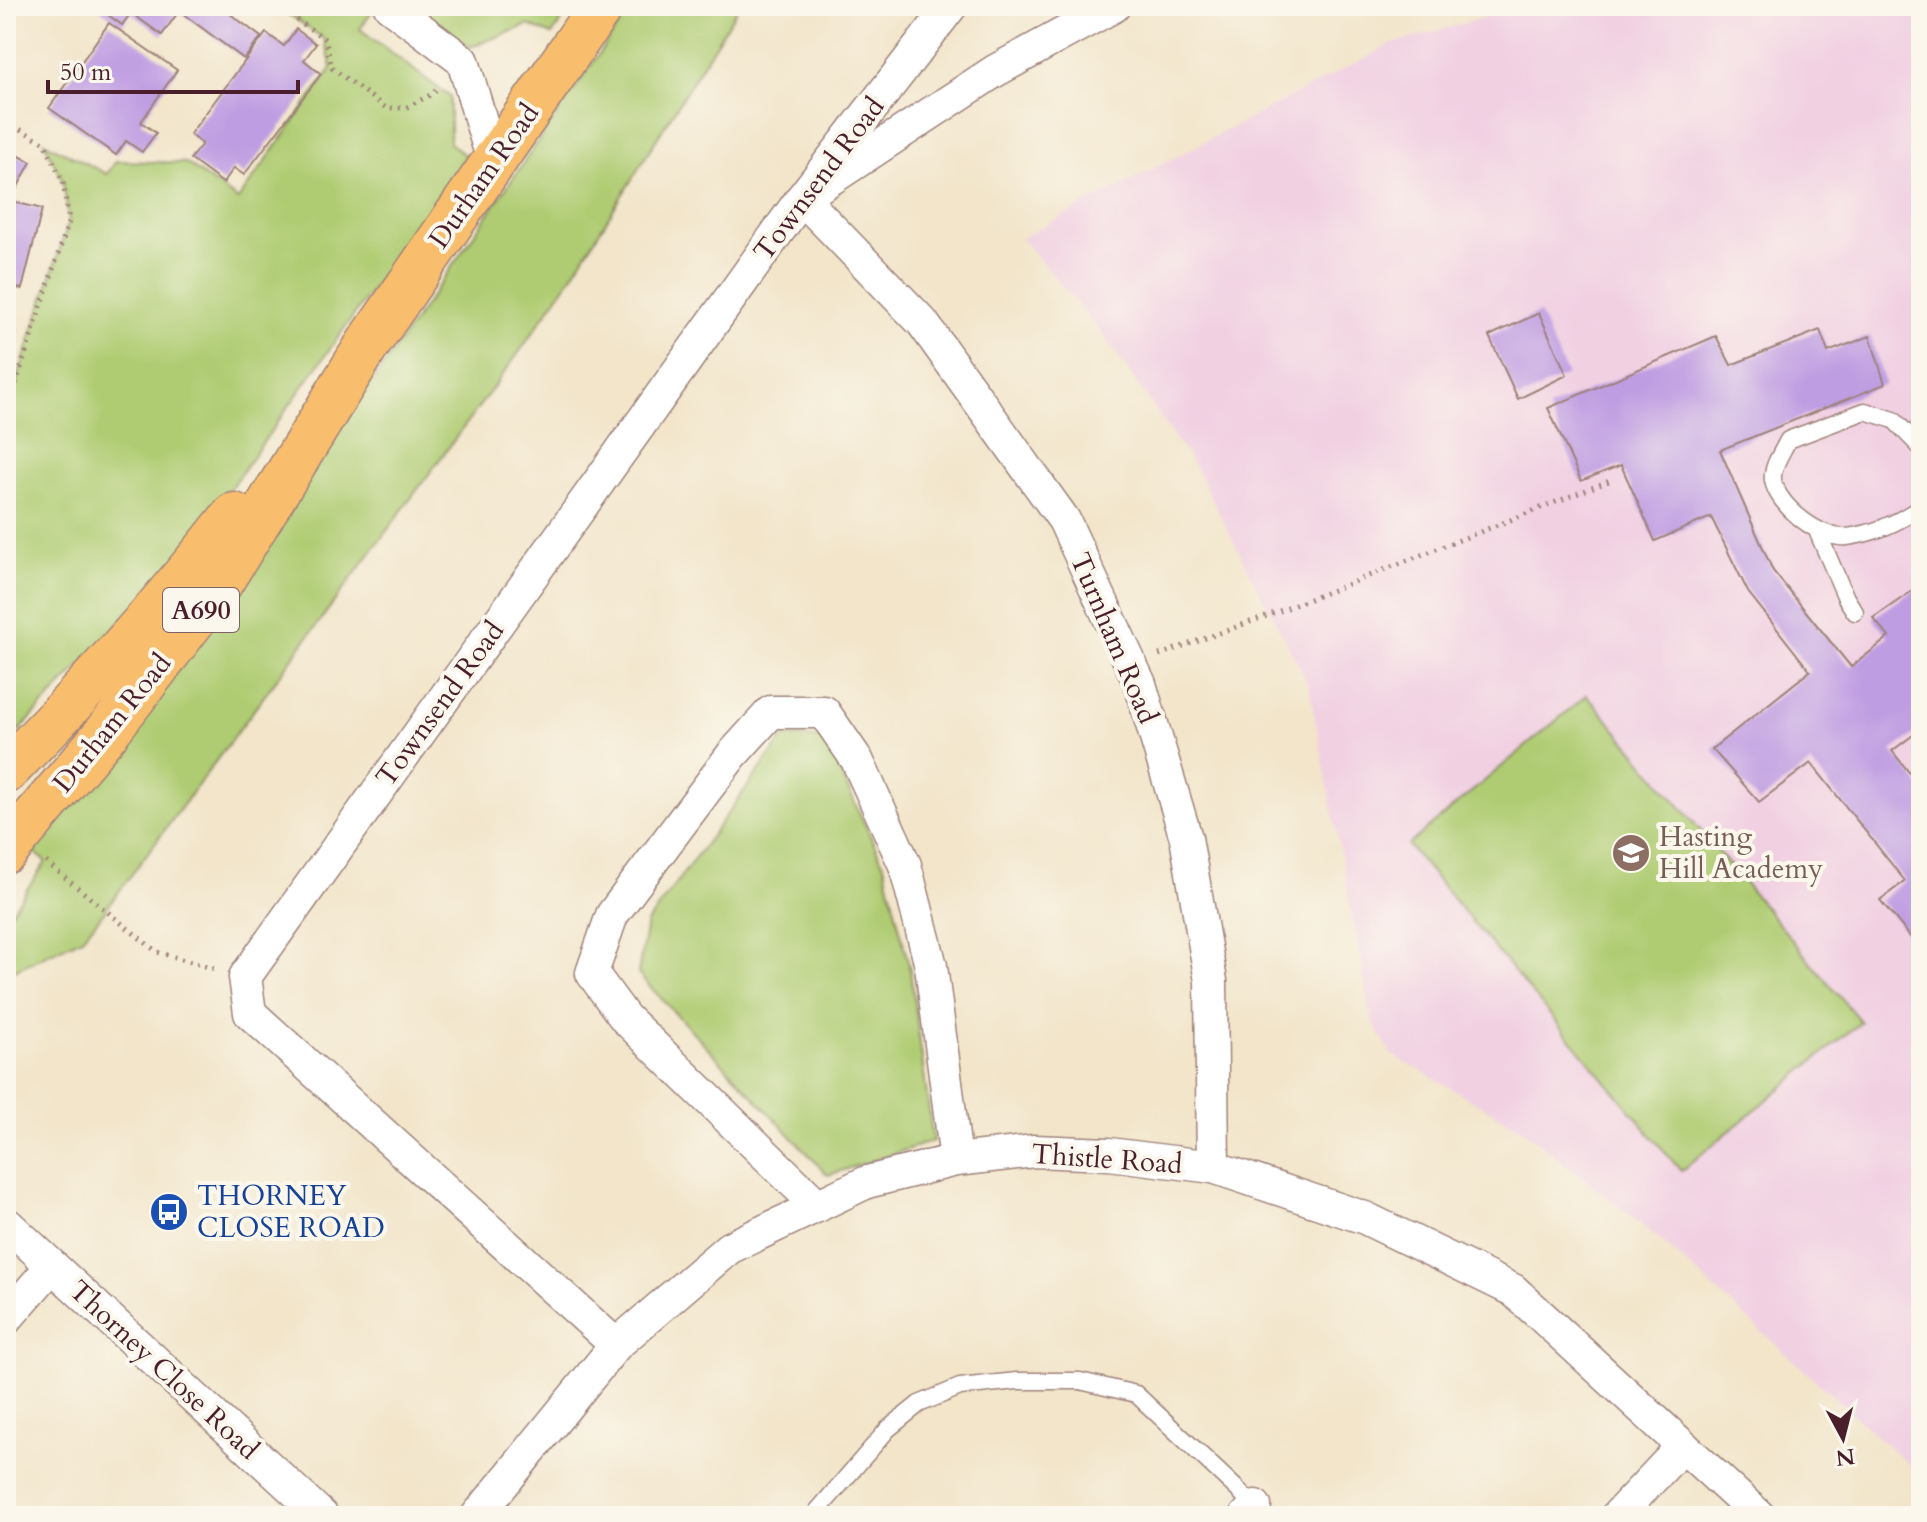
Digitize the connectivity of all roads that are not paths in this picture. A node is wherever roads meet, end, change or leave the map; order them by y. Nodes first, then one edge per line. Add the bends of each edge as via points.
1 (390, 6) edge
2 (601, 6) edge
3 (951, 6) edge
4 (1114, 6) edge
5 (493, 161) junction
6 (802, 198) junction
7 (366, 347) junction
8 (1921, 448) edge
9 (1921, 507) edge
10 (1818, 533) junction
11 (1855, 612) dead end
12 (6, 771) edge
13 (20, 859) edge
14 (956, 1160) junction
15 (1213, 1167) junction
16 (818, 1206) junction
17 (6, 1223) edge
18 (52, 1266) junction
19 (6, 1319) edge
20 (616, 1345) junction
21 (1683, 1446) junction
22 (1250, 1511) edge
23 (322, 1516) edge
24 (477, 1516) edge
25 (813, 1516) edge
26 (1617, 1516) edge
27 (1759, 1516) edge

1 - 5 street via 463,61
2 - 5 highway, Durham Road / A690
3 - 6 street, Townsend Road
4 - 6 street via 995,71
5 - 7 highway, Durham Road / A690
6 - 15 street, Turnham Road via 922,322 1064,520 1140,684 1186,838 1211,981
6 - 20 street, Townsend Road via 245,977 250,1013
7 - 12 highway, Durham Road / A690 via 188,574
7 - 13 highway, Durham Road / A690 via 214,593 108,731
8 - 10 lane via 1894,420 1865,411 1788,440 1772,479 1782,501
9 - 10 lane via 1898,523 1845,537
10 - 11 lane
14 - 15 street, Thistle Road via 1034,1151
14 - 16 street, Thistle Road via 867,1182
14 - 16 street via 931,966 905,865 857,760 824,712 771,712 732,755 612,915 592,973 625,1018
15 - 21 street, Thistle Road via 1365,1218 1513,1290
16 - 20 street, Thistle Road via 729,1248
17 - 18 street, Thorney Close Road
18 - 19 street
18 - 23 street, Thorney Close Road
20 - 24 street, Thistle Road
21 - 26 street
21 - 27 street, Thistle Road
22 - 25 lane via 1136,1394 1080,1381 1017,1381 960,1387 919,1404 888,1429

